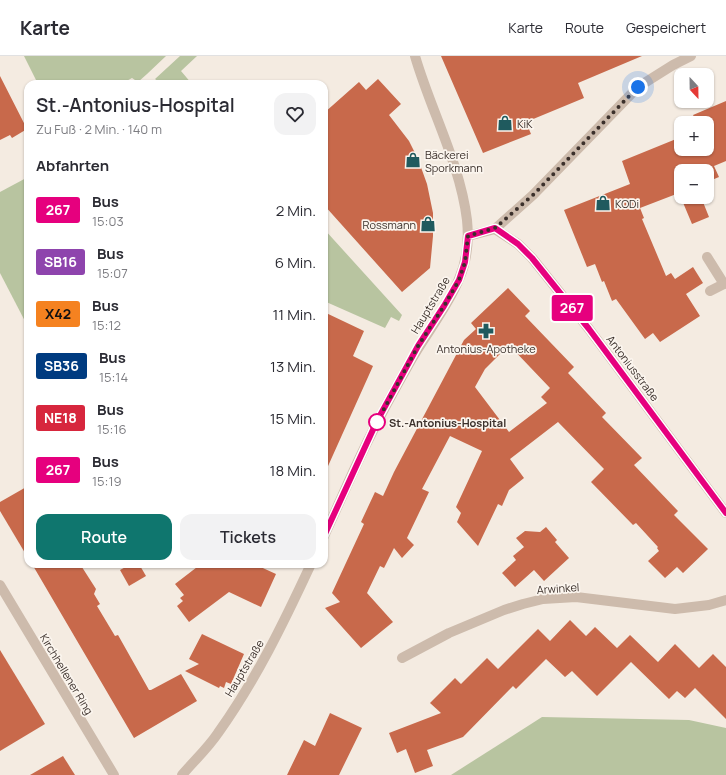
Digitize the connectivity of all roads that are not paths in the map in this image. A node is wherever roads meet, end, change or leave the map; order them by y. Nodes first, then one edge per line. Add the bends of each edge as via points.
1 (415, 56) edge
2 (691, 56) edge
3 (495, 228) junction
4 (468, 236) junction
5 (707, 257) dead end
6 (725, 283) edge
7 (710, 291) dead end
8 (726, 513) edge
9 (328, 527) edge
10 (309, 568) edge
11 (0, 585) edge
12 (726, 600) edge
13 (402, 658) dead end
14 (114, 775) edge
15 (182, 775) edge

1 - 4 street, Hauptstraße via 460,185
2 - 3 street via 638,87 533,195
3 - 4 street
3 - 8 street, Antoniusstraße via 518,244 532,258
4 - 9 street, Hauptstraße via 465,262 459,280 418,346 377,421
5 - 6 street
6 - 7 street
10 - 15 street, Hauptstraße via 259,668 218,734
11 - 14 street, Kirchhellener Ring
12 - 13 street, Arwinkel via 675,609 576,597 543,599 504,610 456,630

